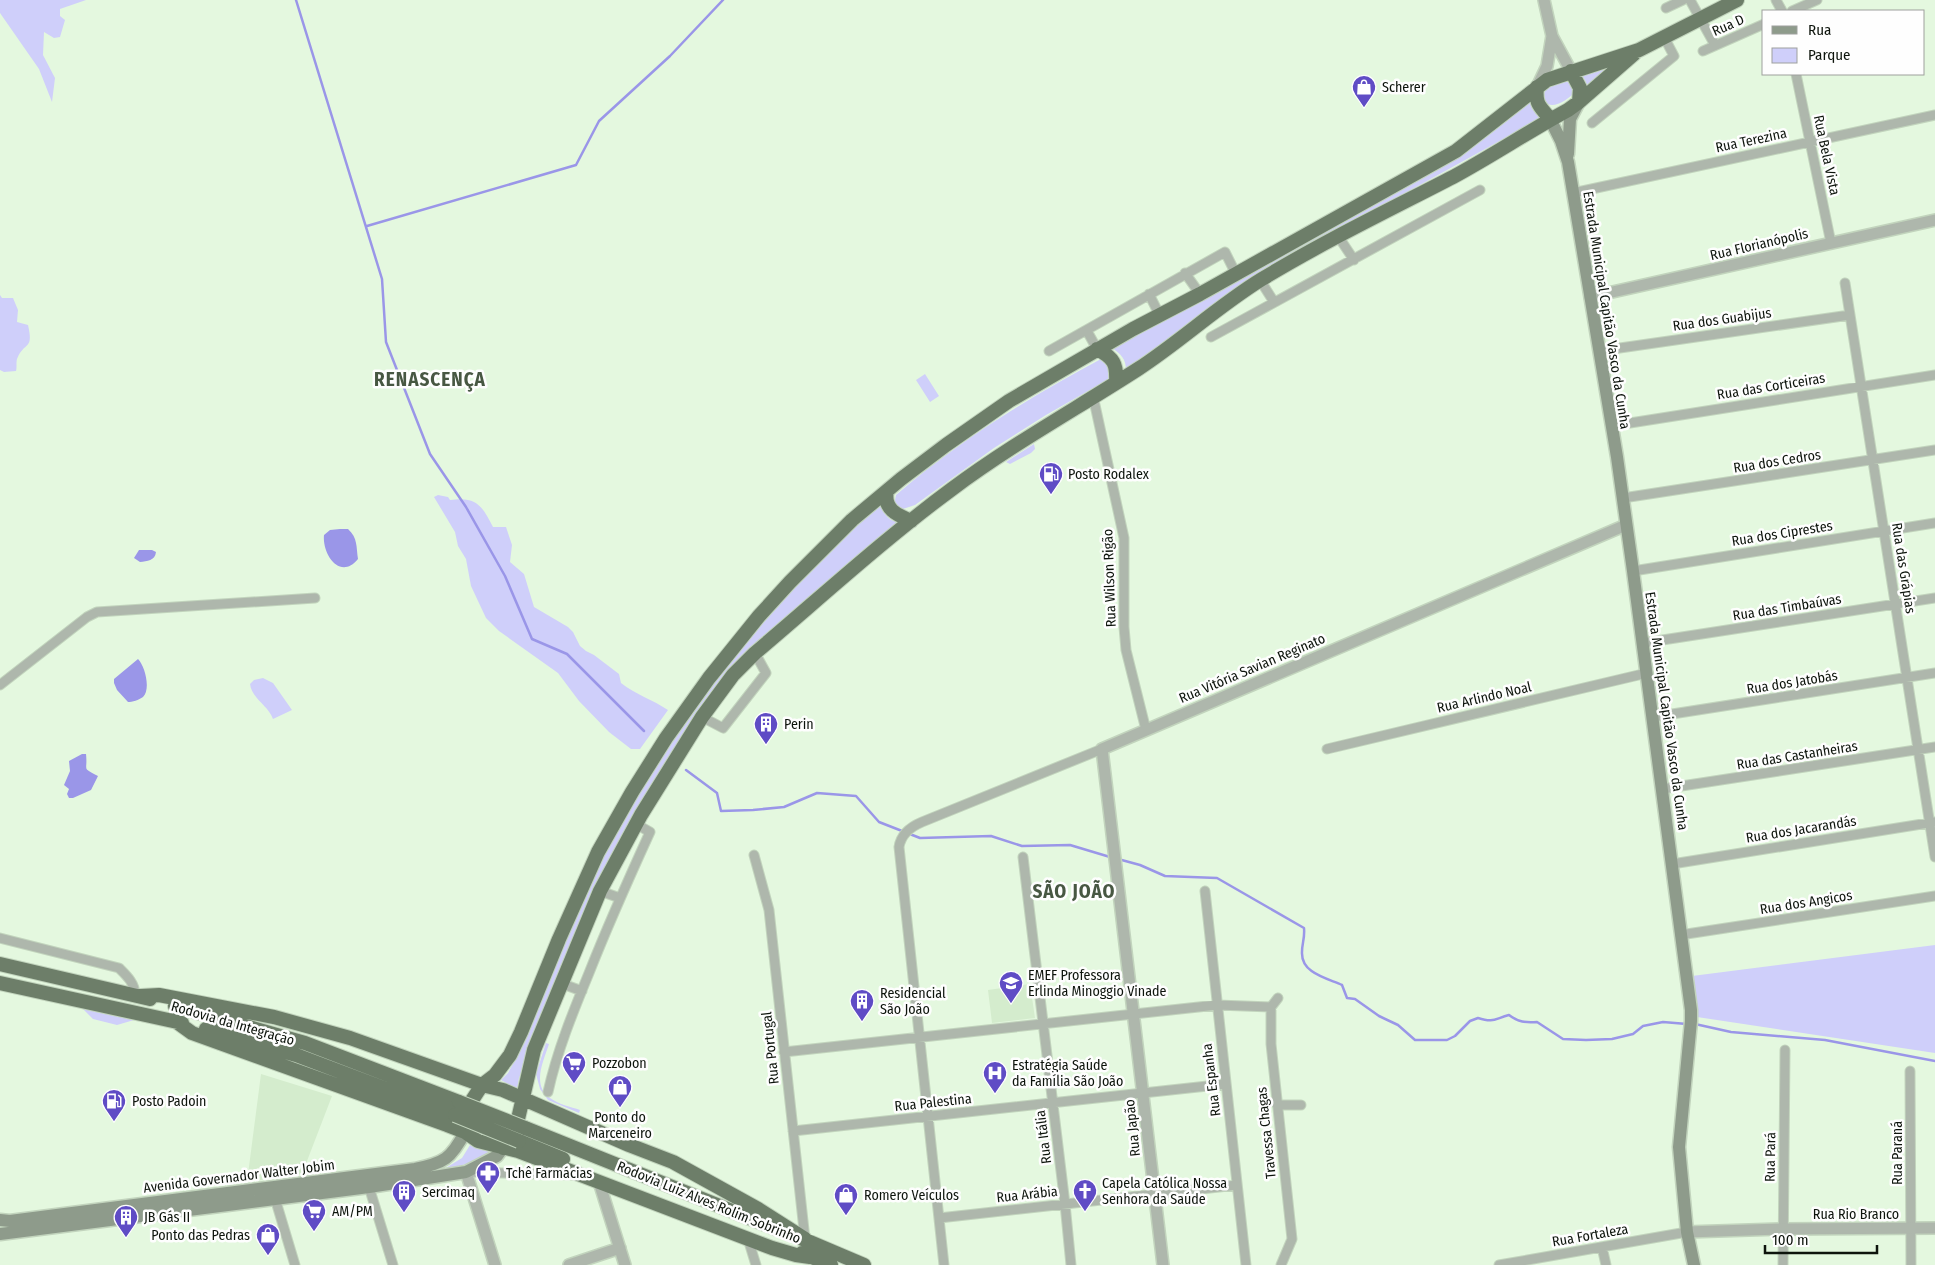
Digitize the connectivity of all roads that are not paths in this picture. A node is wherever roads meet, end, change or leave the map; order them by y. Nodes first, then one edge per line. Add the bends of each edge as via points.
1 (1544, 0) edge
2 (1683, 0) edge
3 (1690, 0) edge
4 (1737, 0) edge
5 (1817, 0) edge
6 (1666, 8) dead end
7 (1794, 10) edge
8 (1700, 19) junction
9 (1762, 25) edge
10 (1552, 36) junction
11 (1664, 37) junction
12 (1715, 45) junction
13 (1639, 50) junction
14 (1703, 51) dead end
15 (1571, 71) junction
16 (1796, 75) edge
17 (1537, 87) junction
18 (1579, 102) junction
19 (1935, 115) edge
20 (1550, 119) junction
21 (1592, 123) dead end
22 (1811, 141) junction
23 (1568, 162) junction
24 (1480, 190) dead end
25 (1573, 193) junction
26 (1935, 220) edge
27 (1338, 236) junction
28 (1831, 243) junction
29 (1354, 260) junction
30 (1185, 274) junction
31 (1236, 274) junction
32 (1260, 280) junction
33 (1845, 283) dead end
34 (1148, 294) junction
35 (1200, 294) junction
36 (1590, 297) junction
37 (1274, 302) junction
38 (1850, 315) junction
39 (1160, 316) junction
40 (1087, 331) junction
41 (1211, 337) dead end
42 (1098, 350) junction
43 (1049, 351) dead end
44 (1599, 352) junction
45 (1935, 374) edge
46 (1116, 382) junction
47 (1861, 386) junction
48 (1093, 396) junction
49 (1611, 426) junction
50 (1935, 450) edge
51 (1873, 460) junction
52 (887, 491) junction
53 (1622, 498) junction
54 (911, 520) junction
55 (1935, 523) edge
56 (1626, 525) junction
57 (1884, 531) junction
58 (1633, 571) junction
59 (315, 598) dead end
60 (1935, 598) edge
61 (1895, 604) junction
62 (1643, 643) junction
63 (755, 653) junction
64 (1647, 673) junction
65 (1935, 673) edge
66 (1907, 678) junction
67 (0, 685) edge
68 (702, 717) junction
69 (1653, 717) junction
70 (1146, 730) junction
71 (1935, 747) edge
72 (1102, 749) junction
73 (1327, 749) dead end
74 (1918, 750) junction
75 (1662, 789) junction
76 (1932, 822) edge
77 (636, 824) junction
78 (754, 855) dead end
79 (1023, 857) dead end
80 (1935, 857) edge
81 (1672, 864) junction
82 (600, 891) junction
83 (1205, 891) dead end
84 (1935, 896) edge
85 (620, 898) junction
86 (1680, 935) junction
87 (0, 938) edge
88 (0, 964) edge
89 (0, 983) edge
90 (560, 983) junction
91 (582, 991) junction
92 (138, 996) junction
93 (1278, 998) dead end
94 (1217, 1005) junction
95 (1271, 1007) junction
96 (1134, 1014) junction
97 (174, 1020) junction
98 (1043, 1024) junction
99 (918, 1037) junction
100 (1785, 1050) dead end
101 (784, 1052) junction
102 (1910, 1070) dead end
103 (1226, 1084) junction
104 (482, 1085) junction
105 (548, 1092) dead end
106 (1143, 1093) junction
107 (522, 1099) junction
108 (1053, 1103) junction
109 (1277, 1105) junction
110 (1301, 1105) dead end
111 (457, 1108) junction
112 (927, 1116) junction
113 (793, 1131) junction
114 (465, 1132) junction
115 (504, 1148) junction
116 (466, 1172) junction
117 (579, 1175) junction
118 (599, 1182) junction
119 (1237, 1185) junction
120 (369, 1187) junction
121 (274, 1193) junction
122 (1154, 1194) junction
123 (1065, 1204) junction
124 (939, 1218) junction
125 (0, 1220) edge
126 (1911, 1228) junction
127 (1935, 1228) edge
128 (1783, 1229) junction
129 (1687, 1232) junction
130 (0, 1234) edge
131 (748, 1239) junction
132 (804, 1239) junction
133 (1602, 1247) junction
134 (620, 1248) junction
135 (810, 1257) junction
136 (1526, 1263) edge
137 (295, 1265) edge
138 (393, 1265) edge
139 (495, 1265) edge
140 (569, 1265) edge
141 (626, 1265) edge
142 (756, 1265) edge
143 (832, 1265) edge
144 (864, 1265) edge
145 (944, 1265) edge
146 (1071, 1265) edge
147 (1163, 1265) edge
148 (1246, 1265) edge
149 (1281, 1265) edge
150 (1499, 1265) edge
151 (1606, 1265) edge
152 (1694, 1265) edge
153 (1783, 1265) edge
154 (1911, 1265) edge

1 - 10 street
2 - 6 street
3 - 8 street
4 - 8 highway
5 - 7 street
8 - 11 highway
8 - 12 street
9 - 12 street, Rua D
10 - 15 street
10 - 17 street via 1547,66
11 - 13 highway
11 - 21 street via 1674,56
12 - 14 street, Rua D
13 - 15 highway
13 - 18 highway
15 - 17 highway
15 - 18 highway via 1580,88
16 - 22 street, Rua Bela Vista
17 - 20 highway via 1538,106
17 - 31 highway via 1456,151
18 - 20 highway
18 - 23 main road, Estrada Municipal Capitão Vasco da Cunha via 1570,119
19 - 22 street, Rua Terezina
20 - 23 main road, Estrada Municipal Capitão Vasco da Cunha
20 - 27 highway via 1452,177
22 - 25 street, Rua Terezina
22 - 28 street, Rua Bela Vista
23 - 25 main road, Estrada Municipal Capitão Vasco da Cunha
24 - 29 street
25 - 36 main road, Estrada Municipal Capitão Vasco da Cunha
26 - 28 street, Rua Florianópolis
27 - 29 street
27 - 32 highway
28 - 36 street, Rua Florianópolis
29 - 37 street
30 - 31 street via 1225,252
30 - 34 street
30 - 35 street
31 - 35 highway
32 - 37 street
32 - 46 highway via 1214,311 1170,347
33 - 38 street, Rua das Grápias
34 - 39 street
34 - 40 street
35 - 39 highway
36 - 44 main road, Estrada Municipal Capitão Vasco da Cunha
37 - 41 street
38 - 44 street, Rua dos Guabijus
38 - 47 street, Rua das Grápias
39 - 42 highway
40 - 42 street
40 - 43 street
42 - 46 highway via 1112,359
42 - 52 highway via 978,421
44 - 49 main road, Estrada Municipal Capitão Vasco da Cunha
45 - 47 street, Rua das Corticeiras
46 - 48 highway
47 - 49 street, Rua das Corticeiras
47 - 51 street, Rua das Grápias
48 - 54 highway via 990,462
48 - 70 street, Rua Wilson Rigão via 1124,538 1126,650
49 - 53 main road, Estrada Municipal Capitão Vasco da Cunha
50 - 51 street, Rua dos Cedros
51 - 53 street, Rua dos Cedros
51 - 57 street, Rua das Grápias
52 - 54 highway via 885,499 892,512
52 - 104 highway via 852,520 768,606 709,678 666,738 598,852 510,1055 495,1075
53 - 56 main road, Estrada Municipal Capitão Vasco da Cunha
54 - 63 highway
55 - 57 street, Rua dos Ciprestes
56 - 58 main road, Estrada Municipal Capitão Vasco da Cunha
56 - 70 street, Rua Vitória Savian Reginato
57 - 58 street, Rua dos Ciprestes
57 - 61 street, Rua das Grápias
58 - 62 main road, Estrada Municipal Capitão Vasco da Cunha
59 - 67 street via 97,612
60 - 61 street, Rua das Timbaúvas
61 - 62 street, Rua das Timbaúvas
61 - 66 street, Rua das Grápias
62 - 64 main road, Estrada Municipal Capitão Vasco da Cunha
63 - 68 highway via 733,675
63 - 68 street via 766,673 723,728
64 - 69 main road, Estrada Municipal Capitão Vasco da Cunha
64 - 73 street, Rua Arlindo Noal
65 - 66 street, Rua dos Jatobás
66 - 69 street, Rua dos Jatobás
66 - 74 street, Rua das Grápias
68 - 77 highway
69 - 75 main road, Estrada Municipal Capitão Vasco da Cunha
70 - 72 street, Rua Vitória Savian Reginato
71 - 74 street, Rua das Castanheiras
72 - 96 street, Rua Japão
72 - 99 street, Rua Vitória Savian Reginato via 922,822 911,828 900,843
74 - 75 street, Rua das Castanheiras
74 - 76 street, Rua das Grápias
75 - 81 main road, Estrada Municipal Capitão Vasco da Cunha
76 - 80 street, Rua das Grápias
76 - 81 street, Rua dos Jacarandás
77 - 82 highway
77 - 85 street via 650,832
78 - 101 street, Rua Portugal via 769,910
79 - 98 street, Rua Itália
81 - 86 main road, Estrada Municipal Capitão Vasco da Cunha
82 - 85 street
82 - 90 highway
83 - 94 street, Rua Espanha
84 - 86 street, Rua dos Angicos
85 - 91 street
86 - 129 main road, Estrada Municipal Capitão Vasco da Cunha via 1691,1021 1679,1146
87 - 92 street via 119,968 129,978
88 - 92 highway, Rodovia da Integração
89 - 97 highway, Rodovia da Integração
90 - 91 street
90 - 107 highway via 534,1050
91 - 105 street via 554,1065
92 - 104 highway via 159,996 274,1016 350,1038
92 - 111 highway, Rodovia da Integração via 305,1043
93 - 95 street
94 - 95 street
94 - 96 street
94 - 103 street, Rua Espanha
95 - 109 street, Travessa Chagas
96 - 98 street
96 - 106 street, Rua Japão
97 - 111 highway, Rodovia da Integração
97 - 114 highway via 192,1032
98 - 99 street
98 - 108 street, Rua Itália
99 - 101 street
99 - 112 street
100 - 128 street, Rua Pará
101 - 113 street, Rua Portugal
102 - 126 street, Rua Paraná
103 - 106 street, Rua Palestina
103 - 119 street, Rua Espanha
104 - 107 highway
104 - 114 highway via 467,1108 463,1121
106 - 108 street, Rua Palestina
106 - 122 street, Rua Japão
107 - 115 highway via 515,1132
107 - 132 highway via 673,1162 758,1209
108 - 112 street, Rua Palestina
108 - 123 street, Rua Itália
109 - 110 street
109 - 149 street, Travessa Chagas via 1292,1239
111 - 132 highway, Rodovia Luiz Alves Rolim Sobrinho, bridge via 525,1128
111 - 135 highway, Rodovia Luiz Alves Rolim Sobrinho, bridge via 519,1141
112 - 113 street, Rua Palestina
112 - 124 street
113 - 132 street, Rua Portugal
114 - 115 highway via 478,1141
114 - 121 main road, Avenida Governador Walter Jobim via 457,1147 437,1164
115 - 116 main road, Avenida Governador Walter Jobim via 497,1156
115 - 117 highway
116 - 117 street, Avenida Governador Walter Jobim
116 - 120 main road, Avenida Governador Walter Jobim
116 - 139 street
117 - 118 highway
118 - 131 highway
118 - 134 street
119 - 122 street, Rua Arábia
119 - 148 street, Rua Espanha
120 - 121 main road, Avenida Governador Walter Jobim
120 - 138 street
121 - 125 main road, Avenida Governador Walter Jobim
121 - 130 main road, Avenida Governador Walter Jobim
121 - 137 street
122 - 123 street, Rua Arábia
122 - 147 street, Rua Japão
123 - 124 street, Rua Arábia
123 - 146 street, Rua Itália
124 - 145 street
126 - 127 street, Rua Rio Branco
126 - 128 street, Rua Rio Branco
126 - 154 street, Rua Paraná
128 - 129 street, Rua Rio Branco
128 - 153 street, Rua Pará
129 - 133 street, Rua Fortaleza
129 - 152 main road, Estrada Municipal Capitão Vasco da Cunha
131 - 135 highway
131 - 142 street
132 - 144 highway, Rodovia Luiz Alves Rolim Sobrinho
133 - 136 street, Rua Fortaleza
133 - 151 street
134 - 140 street
134 - 141 street
135 - 143 highway, Rodovia Luiz Alves Rolim Sobrinho
136 - 150 street, Rua Fortaleza

